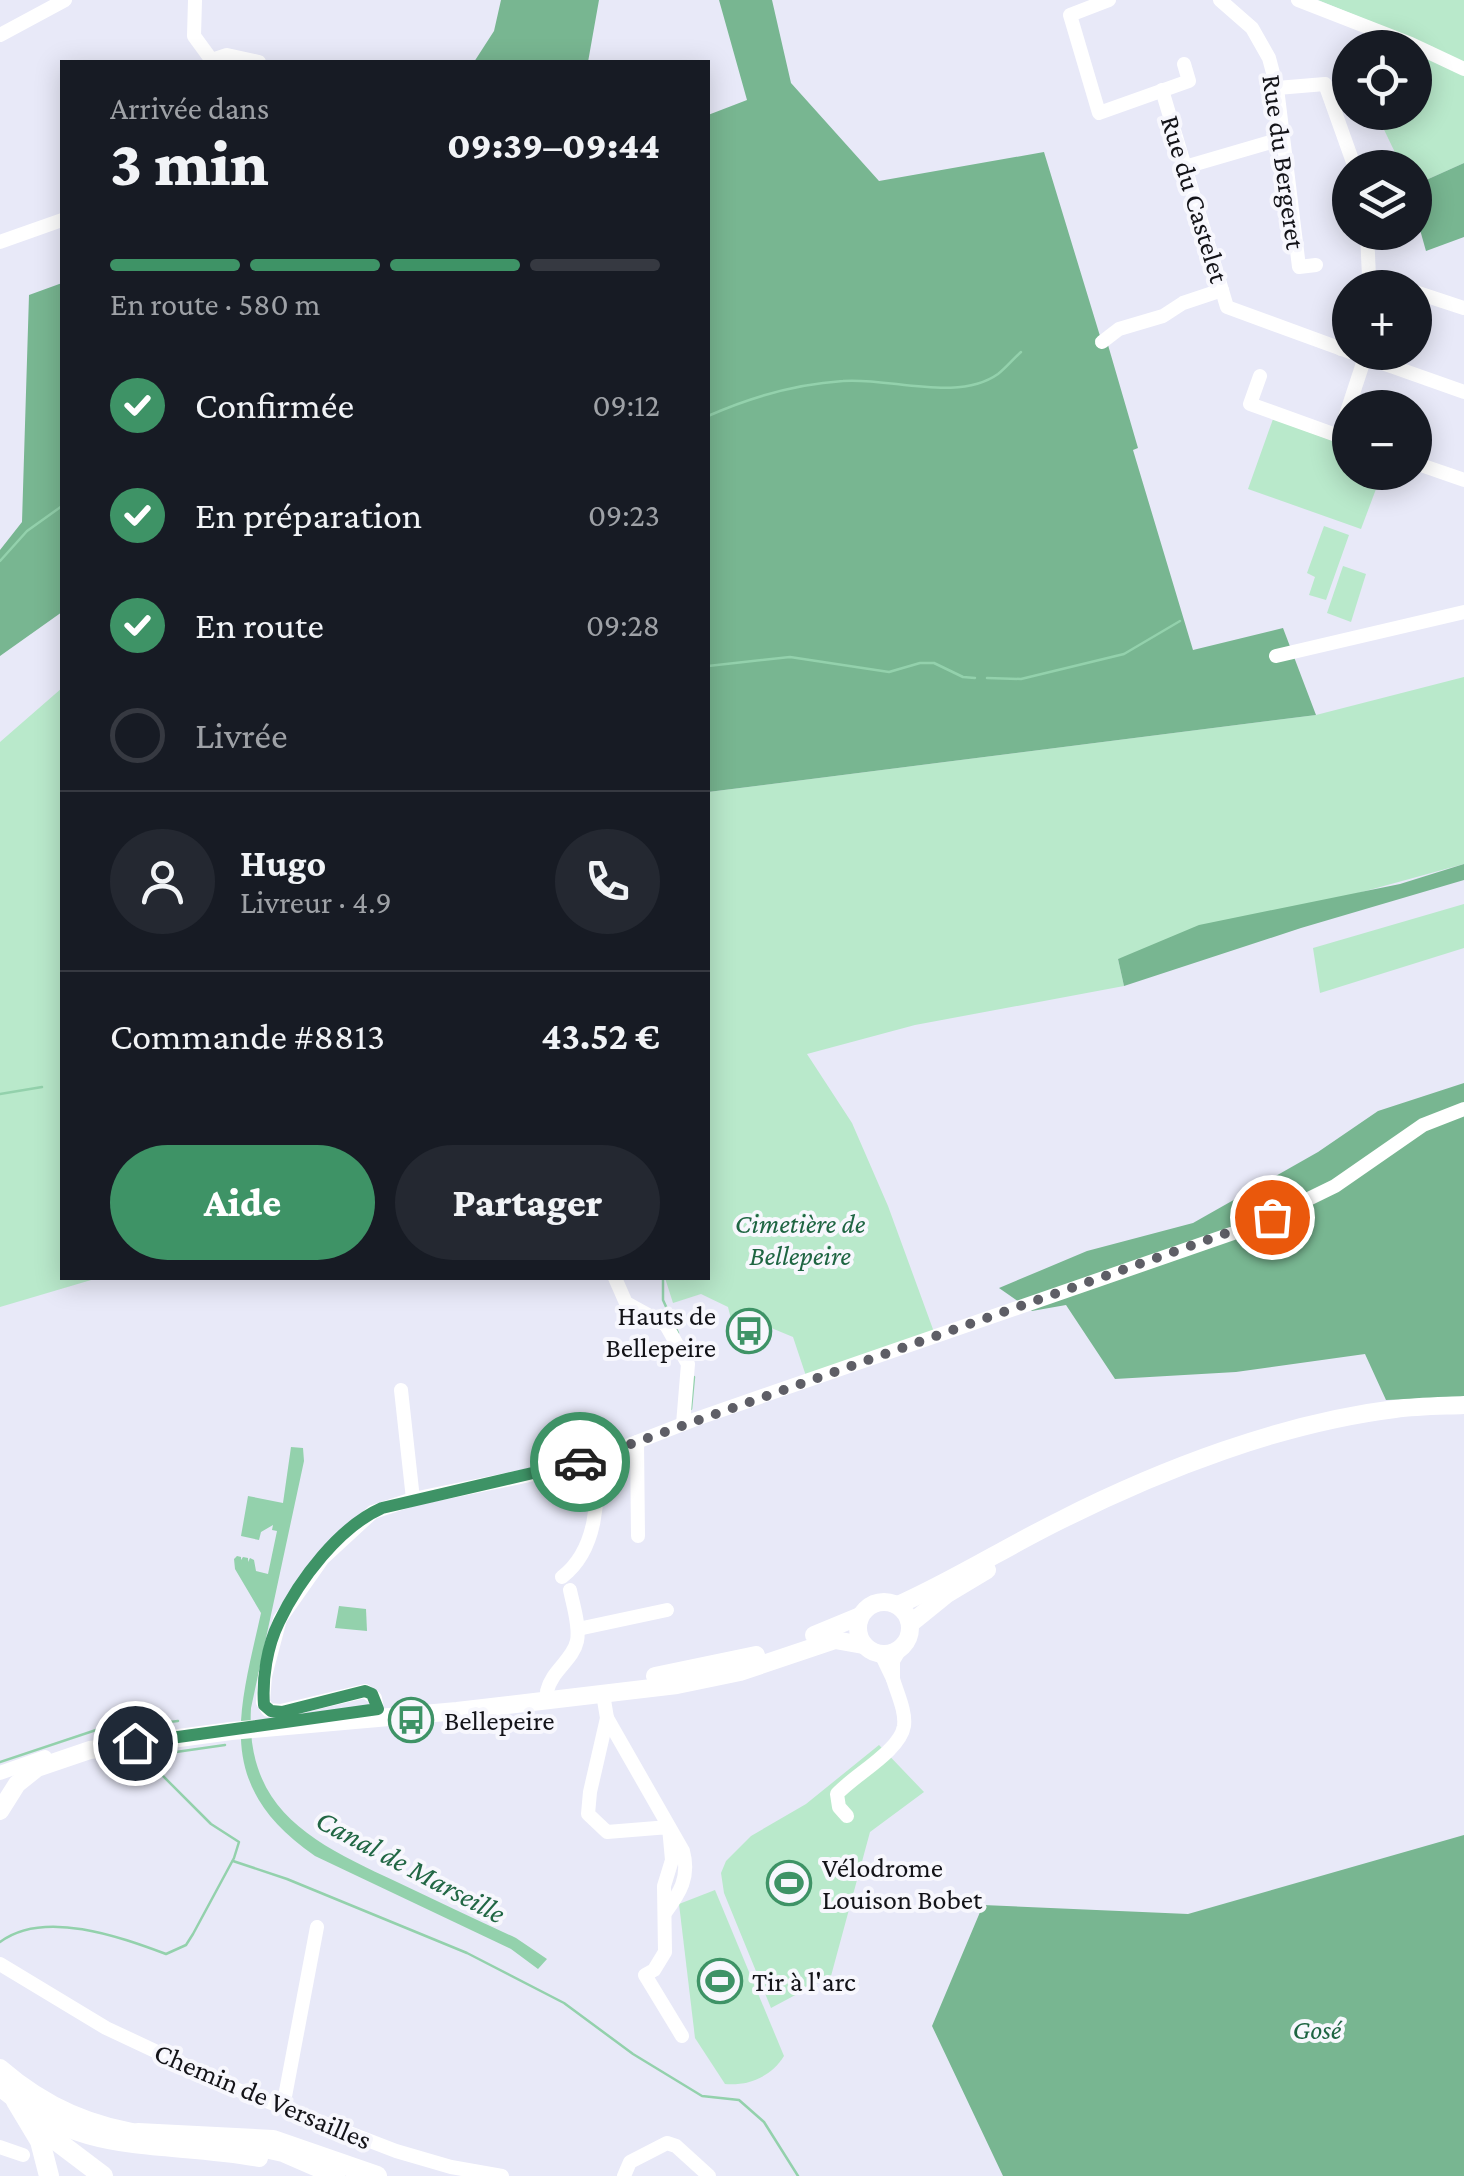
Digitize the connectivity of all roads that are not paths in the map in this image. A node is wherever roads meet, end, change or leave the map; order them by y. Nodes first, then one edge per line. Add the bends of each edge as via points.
1 (65, 0) edge
2 (195, 0) edge
3 (1110, 0) edge
4 (1220, 0) edge
5 (1298, 0) edge
6 (0, 35) edge
7 (211, 60) edge
8 (215, 60) edge
9 (248, 60) edge
10 (1184, 64) dead end
11 (1464, 69) edge
12 (1277, 88) junction
13 (1162, 90) junction
14 (1282, 139) junction
15 (1349, 150) edge
16 (1185, 168) junction
17 (60, 221) edge
18 (0, 242) edge
19 (1316, 265) dead end
20 (1222, 290) junction
21 (1432, 298) edge
22 (1464, 308) edge
23 (1102, 342) dead end
24 (1332, 346) edge
25 (1400, 370) edge
26 (1260, 376) dead end
27 (1464, 392) edge
28 (1332, 434) edge
29 (1432, 469) edge
30 (1464, 480) edge
31 (1464, 612) edge
32 (1276, 656) dead end
33 (1464, 1109) edge
34 (616, 1280) edge
35 (401, 1390) dead end
36 (1464, 1405) edge
37 (1464, 1414) edge
38 (683, 1424) junction
39 (637, 1442) junction
40 (592, 1459) junction
41 (413, 1499) junction
42 (638, 1536) dead end
43 (898, 1605) junction
44 (667, 1610) dead end
45 (860, 1616) junction
46 (910, 1624) junction
47 (578, 1629) junction
48 (902, 1646) junction
49 (872, 1649) junction
50 (893, 1678) junction
51 (547, 1691) junction
52 (603, 1694) junction
53 (378, 1714) junction
54 (606, 1718) junction
55 (90, 1750) junction
56 (0, 1773) edge
57 (0, 1811) edge
58 (847, 1816) dead end
59 (669, 1827) junction
60 (318, 1926) dead end
61 (0, 1964) edge
62 (0, 1972) edge
63 (35, 1986) junction
64 (682, 2036) dead end
65 (0, 2068) edge
66 (8, 2094) edge
67 (283, 2107) junction
68 (29, 2120) junction
69 (138, 2133) junction
70 (0, 2147) edge
71 (24, 2155) dead end
72 (49, 2176) edge
73 (103, 2176) edge
74 (317, 2176) edge
75 (336, 2176) edge
76 (377, 2176) edge
77 (502, 2176) edge
78 (624, 2176) edge
79 (709, 2176) edge

1 - 6 street
2 - 7 street via 194,36
3 - 13 street via 1070,15 1099,113
4 - 12 street, Rue du Bergeret via 1252,28
5 - 11 street
8 - 9 street
10 - 13 street via 1190,80
12 - 14 street, Rue du Bergeret
12 - 15 street via 1325,84
13 - 16 street, Rue du Castelet
14 - 16 street
14 - 19 street, Rue du Bergeret via 1299,266
16 - 20 street, Rue du Castelet
17 - 18 street
20 - 23 street
20 - 24 street, Rue du Castelet via 1228,307
21 - 22 street
25 - 27 street
26 - 28 street via 1250,404
29 - 30 street
31 - 32 street
33 - 38 street via 1424,1125 1335,1186 1251,1227
34 - 38 street via 626,1304 666,1325 688,1364
35 - 41 street
36 - 43 main road via 1395,1409 1273,1436 1184,1465
37 - 46 main road via 1346,1427 1172,1480 1000,1563
38 - 39 street
39 - 40 street
39 - 42 street
40 - 41 street
40 - 47 street via 592,1533 566,1584
41 - 53 street via 373,1512 306,1580 278,1624 265,1676 263,1702 271,1711 359,1691 372,1694
43 - 45 main road via 881,1601
43 - 46 main road
44 - 47 street
45 - 49 main road via 857,1632
45 - 51 main road via 740,1660
46 - 48 main road
47 - 51 street via 576,1646
48 - 49 main road
48 - 50 street
49 - 50 street
49 - 52 main road via 835,1640 740,1672
50 - 58 street via 903,1730 837,1794
51 - 53 main road
52 - 53 main road
52 - 54 street
53 - 55 main road
54 - 59 street
54 - 59 street via 588,1814 606,1832
55 - 56 street
55 - 57 main road via 27,1775
59 - 64 street via 665,1952 645,1975
60 - 67 street
61 - 63 street, Chemin de Versailles
62 - 63 street, Chemin de Versailles
63 - 67 street, Chemin de Versailles via 157,2052
65 - 69 main road via 63,2112
66 - 68 highway
66 - 74 main road via 65,2128 115,2143 239,2154
67 - 77 street, Chemin de Versailles via 396,2152
68 - 72 highway
68 - 73 highway
69 - 75 main road via 251,2146
69 - 76 highway via 273,2140
70 - 71 street
78 - 79 street via 630,2162 671,2143

